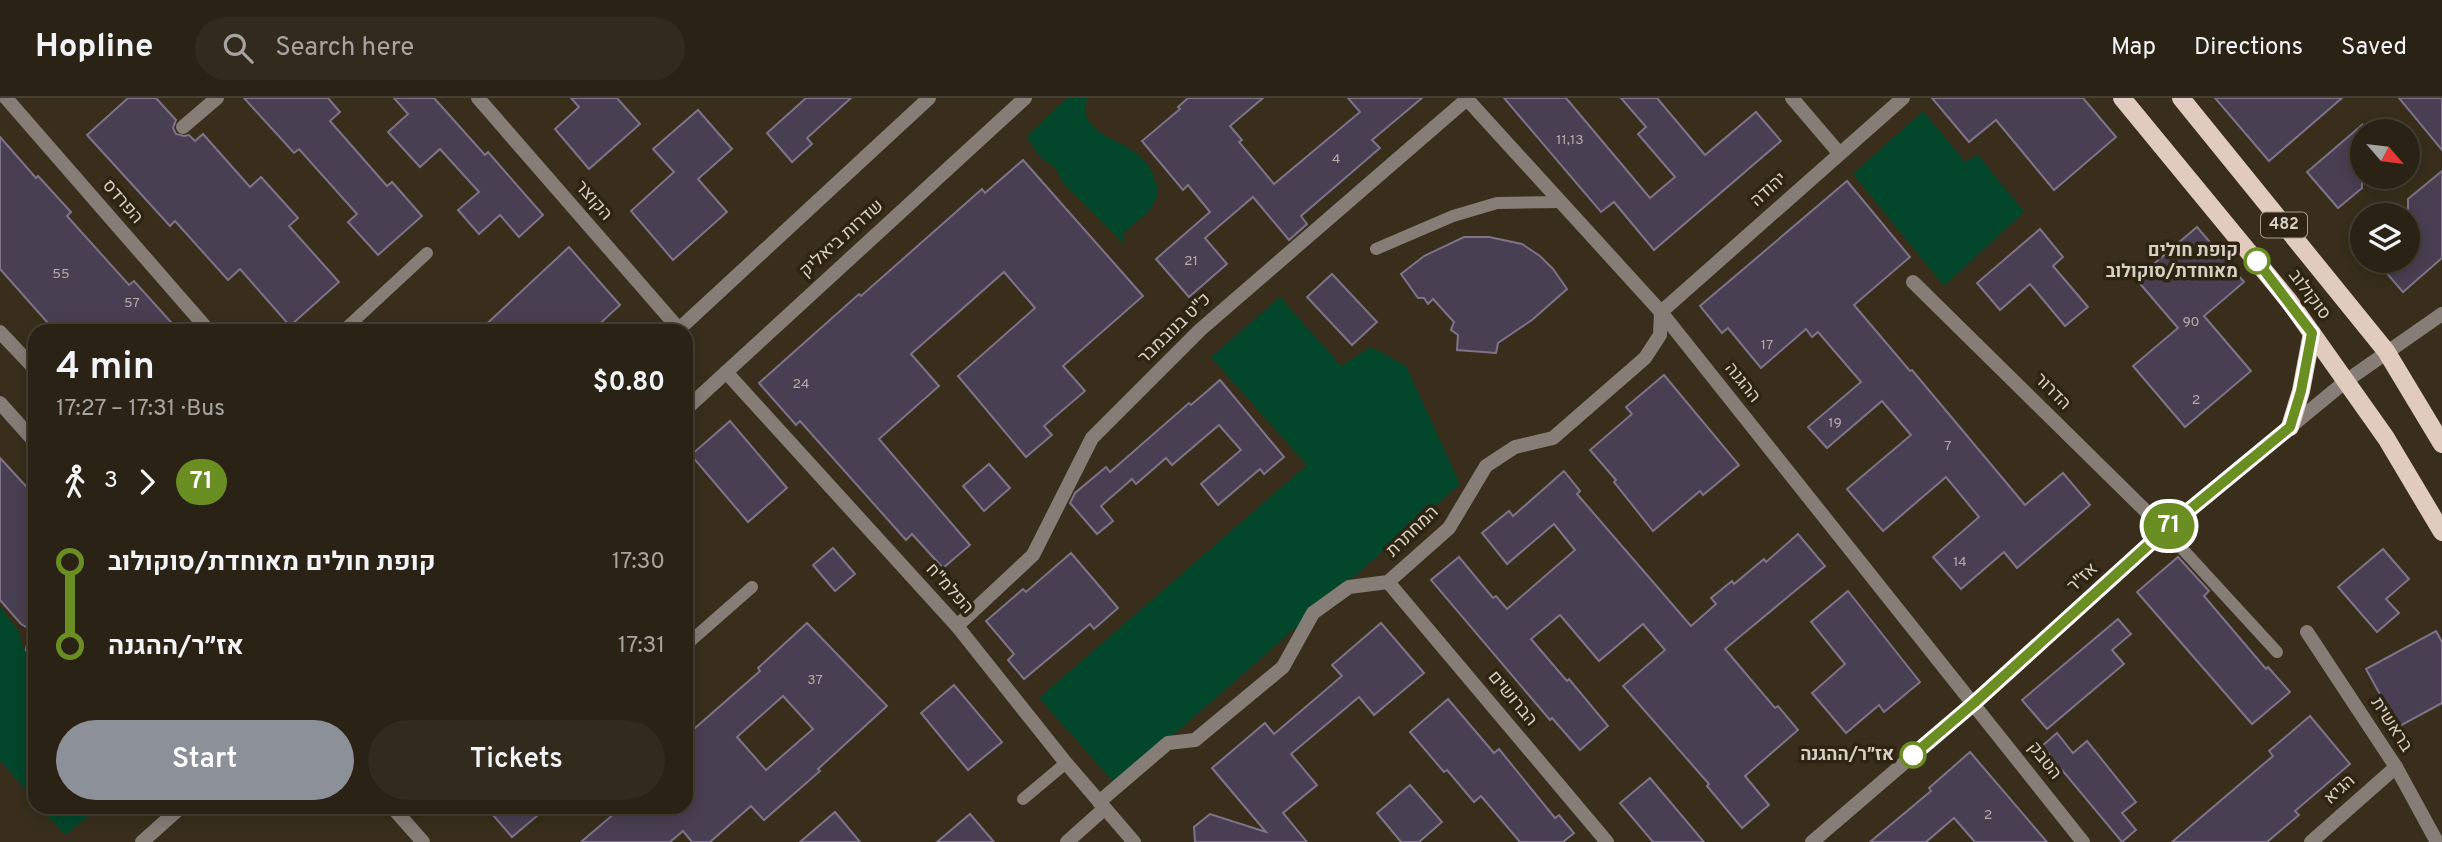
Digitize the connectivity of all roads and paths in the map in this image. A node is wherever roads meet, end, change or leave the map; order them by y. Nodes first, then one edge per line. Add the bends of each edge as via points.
1 (6, 98) edge
2 (217, 98) edge
3 (478, 98) edge
4 (929, 98) edge
5 (1025, 98) edge
6 (1792, 98) edge
7 (1903, 98) edge
8 (2123, 98) edge
9 (2181, 98) edge
10 (1467, 99) edge
11 (183, 127) dead end
12 (1839, 153) junction
13 (1560, 202) junction
14 (1376, 249) dead end
15 (427, 253) dead end
16 (1913, 282) dead end
17 (1661, 312) junction
18 (2442, 314) edge
19 (203, 324) edge
20 (351, 324) edge
21 (673, 324) edge
22 (684, 324) edge
23 (0, 332) edge
24 (2312, 333) junction
25 (2386, 351) junction
26 (28, 362) edge
27 (726, 372) junction
28 (2346, 381) junction
29 (0, 403) edge
30 (693, 403) edge
31 (2290, 427) junction
32 (28, 434) edge
33 (2442, 444) edge
34 (2165, 530) junction
35 (2442, 532) edge
36 (1388, 582) junction
37 (752, 587) dead end
38 (957, 626) junction
39 (2307, 632) dead end
40 (693, 639) edge
41 (2277, 652) dead end
42 (1974, 703) junction
43 (1066, 763) junction
44 (2396, 766) junction
45 (1023, 800) dead end
46 (1101, 805) junction
47 (173, 814) edge
48 (398, 814) edge
49 (142, 842) edge
50 (423, 842) edge
51 (1067, 842) edge
52 (1134, 842) edge
53 (1607, 842) edge
54 (1812, 842) edge
55 (2083, 842) edge
56 (2311, 842) edge
57 (2437, 842) edge

1 - 19 street, הפרדס
2 - 11 street
3 - 21 street, הקוצר
4 - 22 street
5 - 27 street, שדרות ביאליק
6 - 12 street
7 - 12 street, יהודה
8 - 24 main road, סוקולוב / 482
9 - 25 main road, סוקולוב / 482
10 - 13 street, ההגנה
10 - 38 street, כ"ט בנובמבר via 1200,330 1091,438 1033,555
12 - 17 street, יהודה
13 - 14 lane via 1497,203
13 - 17 street, ההגנה
15 - 20 lane
16 - 34 street, הדרור
17 - 36 street, המחתרת via 1660,335 1645,358 1553,438 1515,447 1486,466 1449,528
17 - 42 street, ההגנה
18 - 25 street, אז"ר
23 - 26 street
24 - 28 main road, סוקולוב / 482
24 - 31 main road
25 - 28 street, אז"ר
25 - 33 main road, סוקולוב / 482
27 - 30 street, שדרות ביאליק
27 - 38 street, הפלמ"ח
28 - 31 street, אז"ר
28 - 35 main road, סוקולוב / 482
29 - 32 street
31 - 34 street, אז"ר
34 - 41 lane
34 - 42 street, אז"ר
36 - 46 street, המחתרת via 1349,587 1322,607 1313,614 1283,667 1195,740 1168,743
36 - 53 street, הברושים
37 - 40 lane
38 - 43 street, הפלמ"ח
39 - 44 street, בראשית
42 - 54 street, אז"ר
42 - 55 street, הטבק
43 - 45 lane
43 - 46 street, הפלמ"ח
44 - 56 street, הגיא
44 - 57 street, בראשית
46 - 51 street, המחתרת
46 - 52 street, הפלמ"ח
47 - 49 street
48 - 50 street

